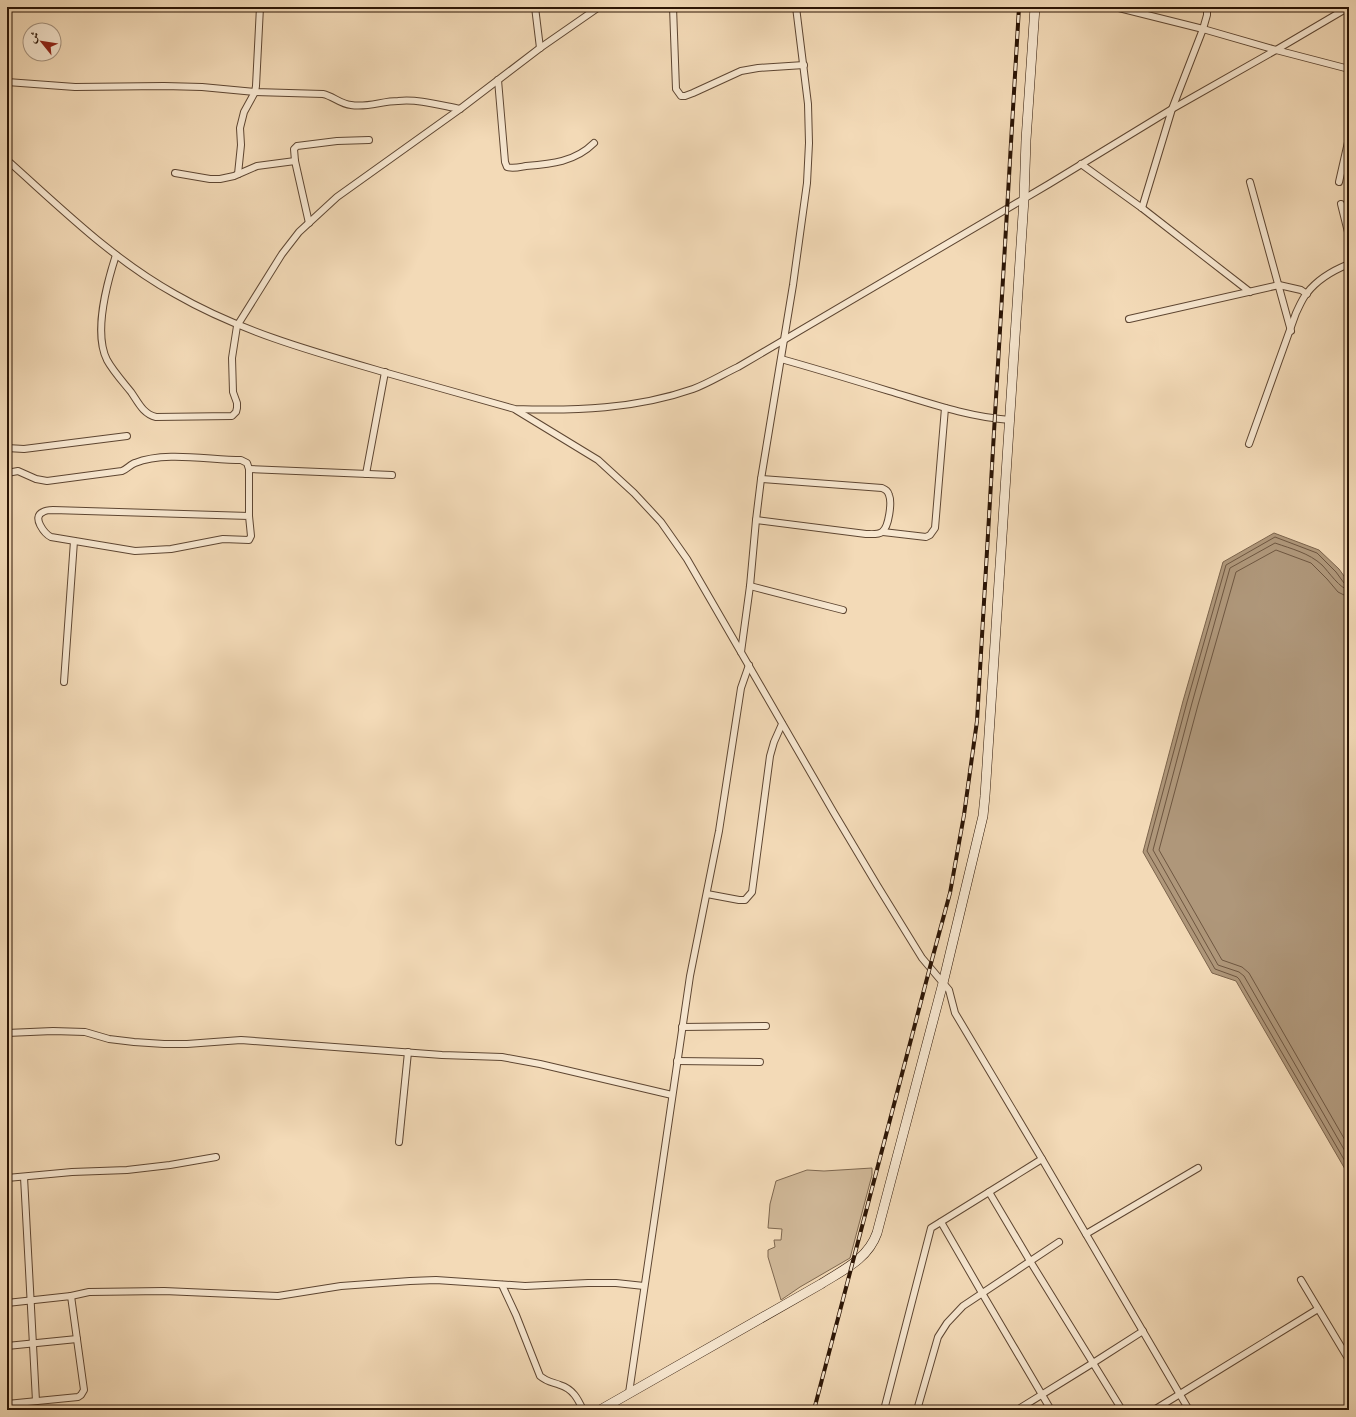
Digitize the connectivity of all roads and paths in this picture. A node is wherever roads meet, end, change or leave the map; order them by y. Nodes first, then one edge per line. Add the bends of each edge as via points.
1 (260, 7) edge
2 (535, 7) edge
3 (599, 7) edge
4 (673, 7) edge
5 (796, 7) edge
6 (1035, 7) edge
7 (1115, 7) edge
8 (1207, 7) edge
9 (1348, 7) edge
10 (1203, 29) junction
11 (540, 48) junction
12 (1276, 50) junction
13 (804, 65) junction
14 (1349, 69) edge
15 (498, 80) junction
16 (7, 82) edge
17 (255, 92) junction
18 (460, 109) junction
19 (1172, 109) junction
20 (1349, 138) edge
21 (369, 140) dead end
22 (594, 143) dead end
23 (7, 160) edge
24 (295, 161) junction
25 (1081, 164) junction
26 (175, 173) dead end
27 (238, 174) junction
28 (1250, 182) dead end
29 (1339, 182) dead end
30 (1024, 199) junction
31 (1341, 204) dead end
32 (1142, 208) junction
33 (309, 223) junction
34 (1349, 236) edge
35 (116, 255) junction
36 (1349, 264) edge
37 (1279, 285) junction
38 (1250, 292) junction
39 (1307, 294) junction
40 (1129, 319) dead end
41 (237, 326) junction
42 (1290, 331) junction
43 (784, 341) junction
44 (781, 359) junction
45 (386, 372) junction
46 (945, 408) junction
47 (515, 409) junction
48 (1010, 420) junction
49 (127, 436) dead end
50 (1249, 444) dead end
51 (7, 448) edge
52 (249, 469) junction
53 (7, 473) edge
54 (366, 474) junction
55 (392, 475) dead end
56 (761, 479) junction
57 (249, 516) junction
58 (756, 520) junction
59 (883, 532) junction
60 (74, 541) junction
61 (750, 586) junction
62 (843, 610) dead end
63 (742, 652) junction
64 (749, 665) junction
65 (64, 682) dead end
66 (782, 724) junction
67 (707, 894) junction
68 (943, 983) junction
69 (766, 1026) dead end
70 (682, 1027) junction
71 (7, 1033) edge
72 (408, 1052) junction
73 (677, 1061) junction
74 (760, 1062) dead end
75 (672, 1095) junction
76 (399, 1142) dead end
77 (216, 1156) dead end
78 (1042, 1158) junction
79 (1198, 1168) dead end
80 (24, 1177) junction
81 (7, 1178) edge
82 (989, 1192) junction
83 (941, 1222) junction
84 (1086, 1234) junction
85 (1059, 1242) dead end
86 (1030, 1261) junction
87 (1301, 1280) dead end
88 (502, 1285) junction
89 (644, 1286) junction
90 (982, 1293) junction
91 (71, 1296) junction
92 (30, 1301) junction
93 (7, 1303) edge
94 (1318, 1308) junction
95 (1143, 1331) junction
96 (77, 1339) junction
97 (32, 1344) junction
98 (7, 1346) edge
99 (1349, 1360) edge
100 (1093, 1363) junction
101 (1180, 1393) junction
102 (629, 1394) junction
103 (1042, 1395) junction
104 (36, 1402) junction
105 (7, 1404) edge
106 (583, 1410) edge
107 (600, 1410) edge
108 (884, 1410) edge
109 (917, 1410) edge
110 (1017, 1410) edge
111 (1051, 1410) edge
112 (1122, 1410) edge
113 (1154, 1410) edge
114 (1189, 1410) edge

1 - 17 street
2 - 11 street
3 - 11 street
4 - 13 street via 676,89 680,96 693,93 741,71
5 - 13 street
6 - 30 street
7 - 10 street
8 - 10 street
9 - 12 street
10 - 12 street
10 - 19 street
11 - 15 street
12 - 14 street
12 - 19 street
13 - 43 street via 809,143 807,183
15 - 18 street
15 - 22 street via 507,166 512,168 569,160
16 - 17 street via 75,87 202,87
17 - 18 street via 323,94 343,104 362,106 397,100 420,101
17 - 27 street via 244,112 240,128
18 - 33 street via 337,197
19 - 25 street
19 - 32 street
20 - 29 street
21 - 24 street via 297,146 293,151
23 - 35 street
24 - 27 street via 264,164
24 - 33 street
25 - 30 street
25 - 32 street
26 - 27 street via 215,179
28 - 37 street
30 - 43 street
30 - 48 street
31 - 34 street
32 - 38 street
33 - 41 street via 282,254
35 - 41 street via 144,276
35 - 41 street via 106,290 102,321 103,347 107,360 142,409 151,416 232,416 236,412 232,358
36 - 39 street via 1323,278
37 - 38 street
37 - 39 street
37 - 42 street
38 - 40 street
39 - 42 street via 1296,313
41 - 45 street via 323,355
42 - 50 street
43 - 44 street
43 - 47 street via 694,388 637,404 606,408
44 - 46 street
44 - 56 street
45 - 47 street
45 - 54 street
46 - 48 street
46 - 59 street via 935,528 926,537
47 - 63 street via 598,460 634,493 661,522 687,559
48 - 68 street via 983,816
49 - 51 street via 24,449
52 - 53 street via 247,463 241,460 160,457 136,462 122,471 47,481 18,471
52 - 54 street
52 - 57 street
54 - 55 street
56 - 58 street
56 - 59 street via 886,490 890,495 889,511
57 - 60 street via 250,540 223,539 135,551
57 - 60 street via 52,510 40,514 38,519 46,534
58 - 59 street via 866,534
58 - 61 street
60 - 65 street
61 - 62 street
61 - 63 street
63 - 64 street
64 - 66 street
64 - 67 street via 740,688 721,824
66 - 67 street via 770,756 752,892 745,900
66 - 68 street via 922,958
67 - 70 street
68 - 78 street via 949,990 955,1013
68 - 102 street via 877,1233 868,1251 853,1264 821,1284
69 - 70 street
70 - 73 street
71 - 72 street via 85,1032 109,1039 164,1044 242,1040
72 - 75 street via 502,1057
72 - 76 street
73 - 74 street
73 - 75 street
75 - 89 street
77 - 80 street via 170,1165
78 - 82 street
78 - 84 street
79 - 84 street
80 - 81 street
80 - 92 street
82 - 83 street
82 - 86 street
83 - 90 street
83 - 108 street via 931,1228
84 - 95 street
85 - 86 street
86 - 90 street
86 - 100 street
87 - 94 street
88 - 89 street via 616,1283
88 - 91 street via 410,1280 341,1286 278,1296 164,1291 89,1292
88 - 106 street via 540,1376 545,1381 560,1385 573,1393
89 - 102 street
90 - 103 street
90 - 109 street via 955,1313 938,1337
91 - 92 street
91 - 96 street
92 - 93 street
92 - 97 street
94 - 99 street
94 - 101 street
95 - 100 street
95 - 101 street
96 - 97 street
96 - 104 street via 84,1390 81,1395
97 - 98 street
97 - 104 street
100 - 103 street
100 - 112 street
101 - 113 street
101 - 114 street
102 - 107 street
103 - 110 street
103 - 111 street
104 - 105 street

